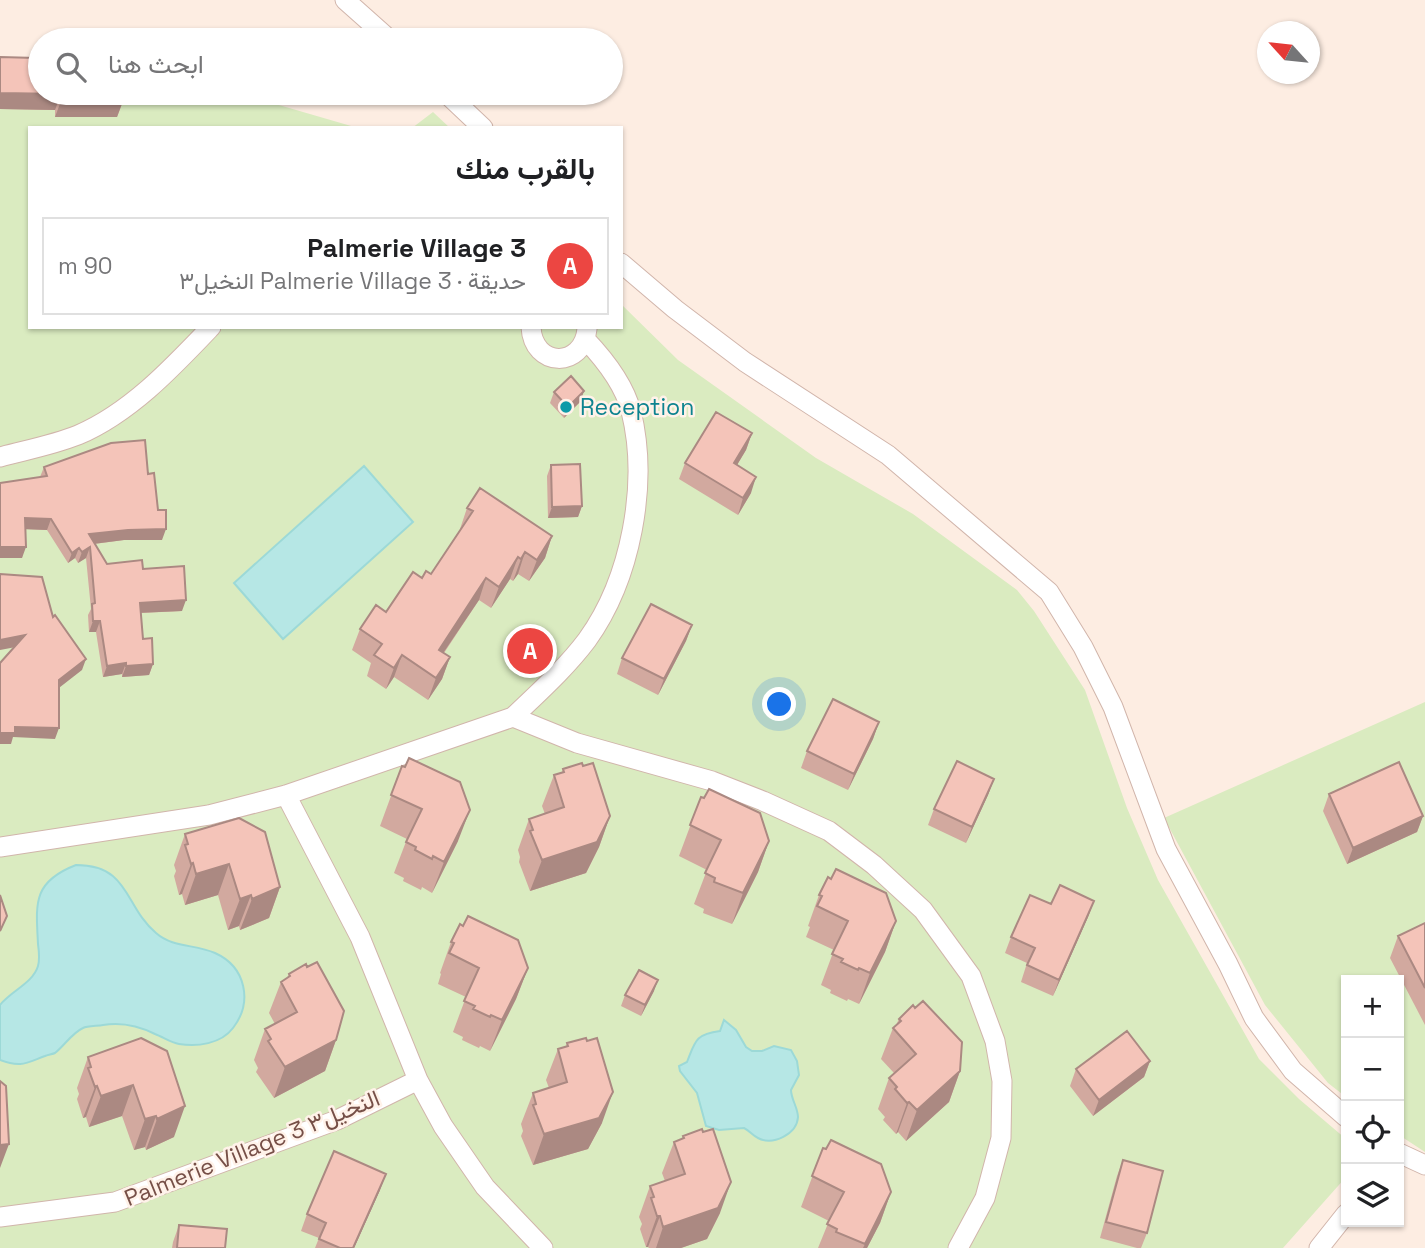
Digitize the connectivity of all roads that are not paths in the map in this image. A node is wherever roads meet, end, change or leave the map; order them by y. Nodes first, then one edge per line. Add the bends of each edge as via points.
1 (345, 0) edge
2 (376, 28) edge
3 (459, 105) edge
4 (481, 126) edge
5 (623, 265) edge
6 (209, 329) edge
7 (531, 329) edge
8 (587, 334) edge
9 (0, 457) edge
10 (513, 717) junction
11 (286, 795) junction
12 (0, 847) edge
13 (418, 1080) junction
14 (1341, 1113) edge
15 (1404, 1155) edge
16 (1425, 1165) edge
17 (0, 1217) edge
18 (1341, 1220) edge
19 (543, 1248) edge
20 (958, 1248) edge
21 (1319, 1248) edge

1 - 2 street
3 - 4 street
5 - 14 street via 745,362 888,455 1049,592 1113,706 1166,849 1254,1018 1293,1071
6 - 9 street via 128,406 79,435
7 - 8 street via 538,350 559,359 580,350
8 - 10 street via 631,410 639,462 634,526 616,587 587,640
10 - 11 street
10 - 20 street via 577,743 712,781 829,831 923,910 971,976 995,1041 1003,1081 1001,1138 985,1198
11 - 12 street via 209,815
11 - 13 street via 360,937
13 - 17 street, Palmerie Village 3 النخيل٣ via 337,1120 115,1202
13 - 19 street via 485,1187
15 - 16 street
18 - 21 street

